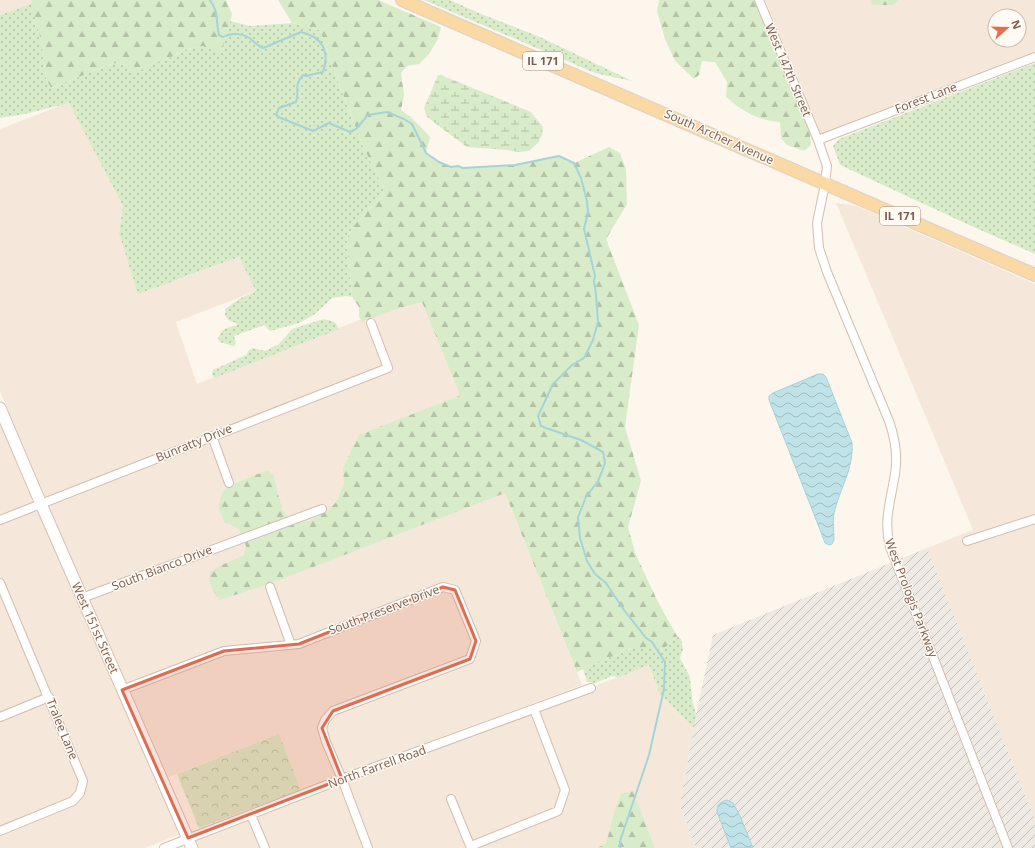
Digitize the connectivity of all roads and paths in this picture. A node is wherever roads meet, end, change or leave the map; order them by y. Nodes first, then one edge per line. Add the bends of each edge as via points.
1 (402, 0) edge
2 (759, 0) edge
3 (1035, 57) edge
4 (818, 140) junction
5 (825, 184) junction
6 (1035, 275) edge
7 (371, 323) dead end
8 (0, 408) edge
9 (212, 436) junction
10 (230, 483) dead end
11 (41, 504) junction
12 (322, 509) dead end
13 (1035, 519) edge
14 (0, 520) edge
15 (967, 541) dead end
16 (0, 583) edge
17 (270, 587) dead end
18 (82, 598) junction
19 (292, 645) junction
20 (591, 688) dead end
21 (122, 690) junction
22 (49, 697) junction
23 (534, 709) junction
24 (0, 717) edge
25 (342, 779) junction
26 (451, 799) dead end
27 (251, 814) junction
28 (0, 831) edge
29 (190, 843) edge
30 (471, 847) edge
31 (164, 848) edge
32 (264, 848) edge
33 (368, 848) edge
34 (1008, 848) edge

1 - 5 main road, South Archer Avenue / IL 171
2 - 4 street, West 147th Street
3 - 4 street, Forest Lane
4 - 5 street, West 147th Street via 827,166
5 - 6 main road, South Archer Avenue / IL 171
5 - 34 street, West Prologis Parkway via 817,223 822,260 895,440 896,473 887,517 890,547
7 - 9 street, Bunratty Drive via 388,368
8 - 11 street, West 151st Street
9 - 10 street
9 - 11 street, Bunratty Drive
11 - 14 street, Bunratty Drive
11 - 18 street, West 151st Street
12 - 18 street, South Bianco Drive
13 - 15 street
16 - 22 street, Tralee Lane
17 - 19 street
18 - 21 street, West 151st Street
19 - 21 street, South Preserve Drive via 224,651
19 - 25 street, South Preserve Drive via 443,587 455,590 476,641 470,659 333,711 322,728
20 - 23 street, North Farrell Road
21 - 29 street, West 151st Street
22 - 24 street
22 - 28 street, Tralee Lane via 83,781 80,793 73,801
23 - 25 street, North Farrell Road
23 - 30 street via 565,790 558,811
25 - 27 street, North Farrell Road
25 - 33 street
26 - 30 street
27 - 29 street, North Farrell Road
27 - 32 street
29 - 31 street, North Farrell Road

